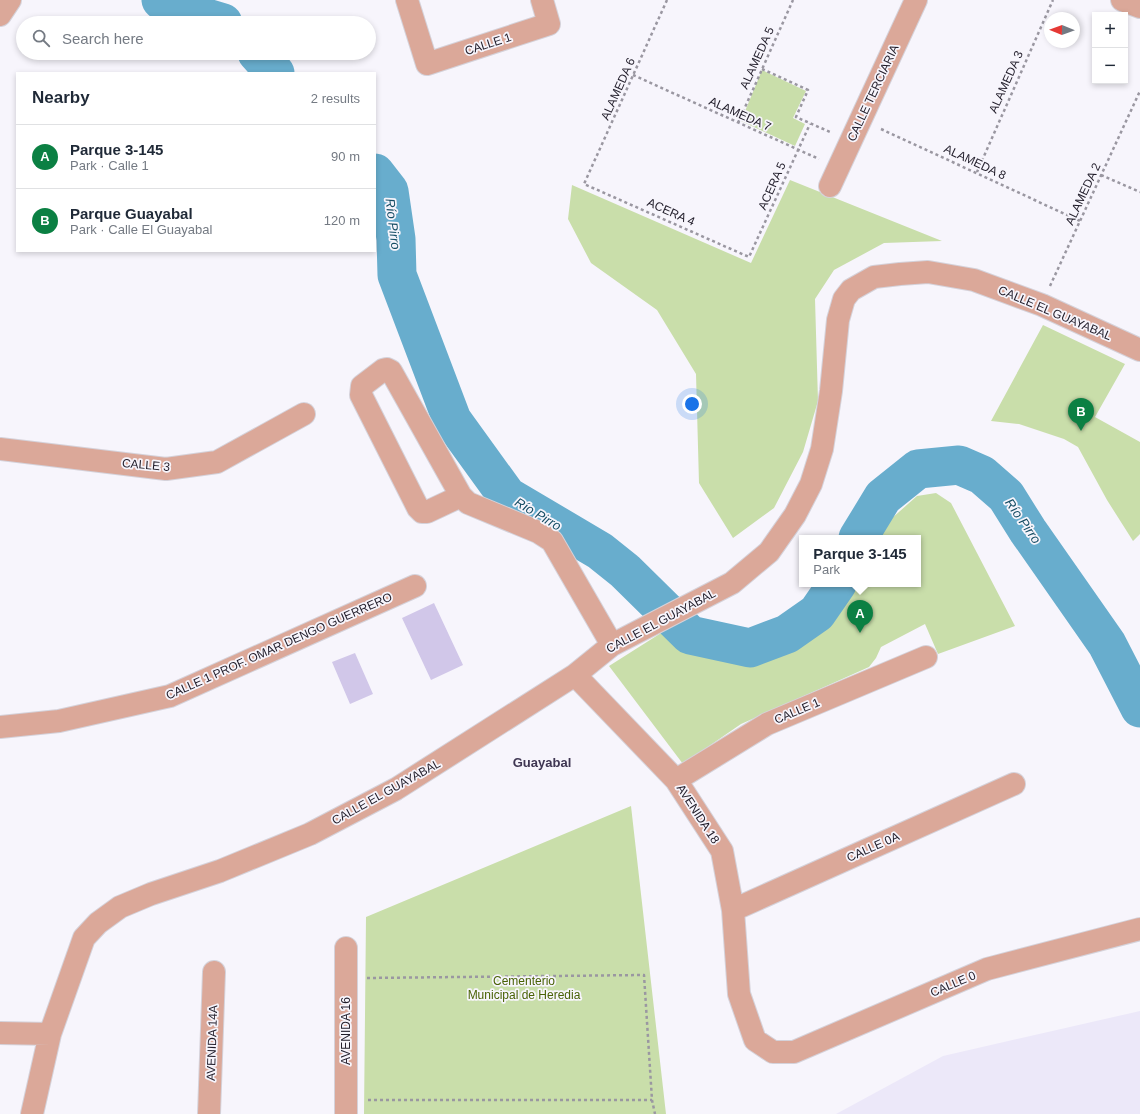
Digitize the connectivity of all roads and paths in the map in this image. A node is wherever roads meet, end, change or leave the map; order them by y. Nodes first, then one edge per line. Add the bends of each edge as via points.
1 (10, 0) edge
2 (407, 0) edge
3 (542, 0) edge
4 (667, 0) edge
5 (793, 0) edge
6 (916, 0) edge
7 (1053, 0) edge
8 (1122, 0) edge
9 (1140, 7) edge
10 (0, 16) edge
11 (762, 69) junction
12 (634, 76) junction
13 (1140, 91) edge
14 (861, 120) junction
15 (738, 123) junction
16 (798, 150) junction
17 (976, 172) junction
18 (1101, 175) junction
19 (834, 177) joint
20 (584, 184) joint
21 (1140, 192) edge
22 (1080, 221) junction
23 (749, 257) joint
24 (1042, 305) junction
25 (1140, 350) edge
26 (304, 414) dead end
27 (0, 449) edge
28 (461, 496) junction
29 (415, 586) dead end
30 (612, 645) junction
31 (926, 657) dead end
32 (575, 675) junction
33 (0, 727) edge
34 (676, 780) junction
35 (1014, 784) dead end
36 (733, 910) junction
37 (1140, 929) edge
38 (346, 948) dead end
39 (214, 972) dead end
40 (346, 979) junction
41 (0, 1033) edge
42 (50, 1034) junction
43 (773, 1052) joint
44 (652, 1100) junction
45 (346, 1107) edge
46 (32, 1114) edge
47 (209, 1114) edge
48 (655, 1114) edge

1 - 10 street
2 - 3 street, CALLE 1 via 427,64 549,24
4 - 12 path, ALAMEDA 6
5 - 11 path, ALAMEDA 5
6 - 14 street, CALLE TERCIARIA
7 - 17 path, ALAMEDA 3
8 - 9 street
11 - 15 path, ALAMEDA 5
11 - 16 path, ACERA 5 via 808,90 796,117 810,124
12 - 15 path, ALAMEDA 7
12 - 20 path, ALAMEDA 6
13 - 18 path, ALAMEDA 2
14 - 17 path, ALAMEDA 8
14 - 19 street, CALLE TERCIARIA
15 - 16 path, ALAMEDA 7
16 - 19 path, ALAMEDA 7
16 - 23 path, ACERA 5
17 - 22 path, ALAMEDA 8
18 - 21 path
18 - 22 path, ALAMEDA 2
20 - 23 path, ACERA 4
22 - 24 path, ALAMEDA 2
24 - 25 street, CALLE EL GUAYABAL
24 - 30 street, CALLE EL GUAYABAL via 974,280 928,272 874,277 851,290 844,299 838,320 822,449 811,484 795,515 769,552 732,583
26 - 27 street, CALLE 3 via 216,462 166,469
28 - 28 street via 427,512 422,512 418,508 361,395 362,386 383,370 391,371
28 - 30 street via 468,503 538,532 552,541
29 - 33 street, CALLE 1 PROF. OMAR DENGO GUERRERO via 170,696 59,721
30 - 32 street, CALLE EL GUAYABAL
31 - 34 street, CALLE 1 via 767,724
32 - 34 street, AVENIDA 18
32 - 42 street, CALLE EL GUAYABAL via 396,789 310,834 220,871 120,907 98,923 84,938
34 - 36 street, AVENIDA 18 via 722,851
35 - 36 street, CALLE 0A
36 - 43 street, AVENIDA 18 via 739,994 755,1040
37 - 43 street, CALLE 0 via 987,969 794,1052
38 - 40 street, AVENIDA 16
39 - 47 street, AVENIDA 14A
40 - 44 path via 644,975
40 - 45 street, AVENIDA 16
41 - 42 street
42 - 46 street, CALLE EL GUAYABAL
44 - 45 path
44 - 48 path

